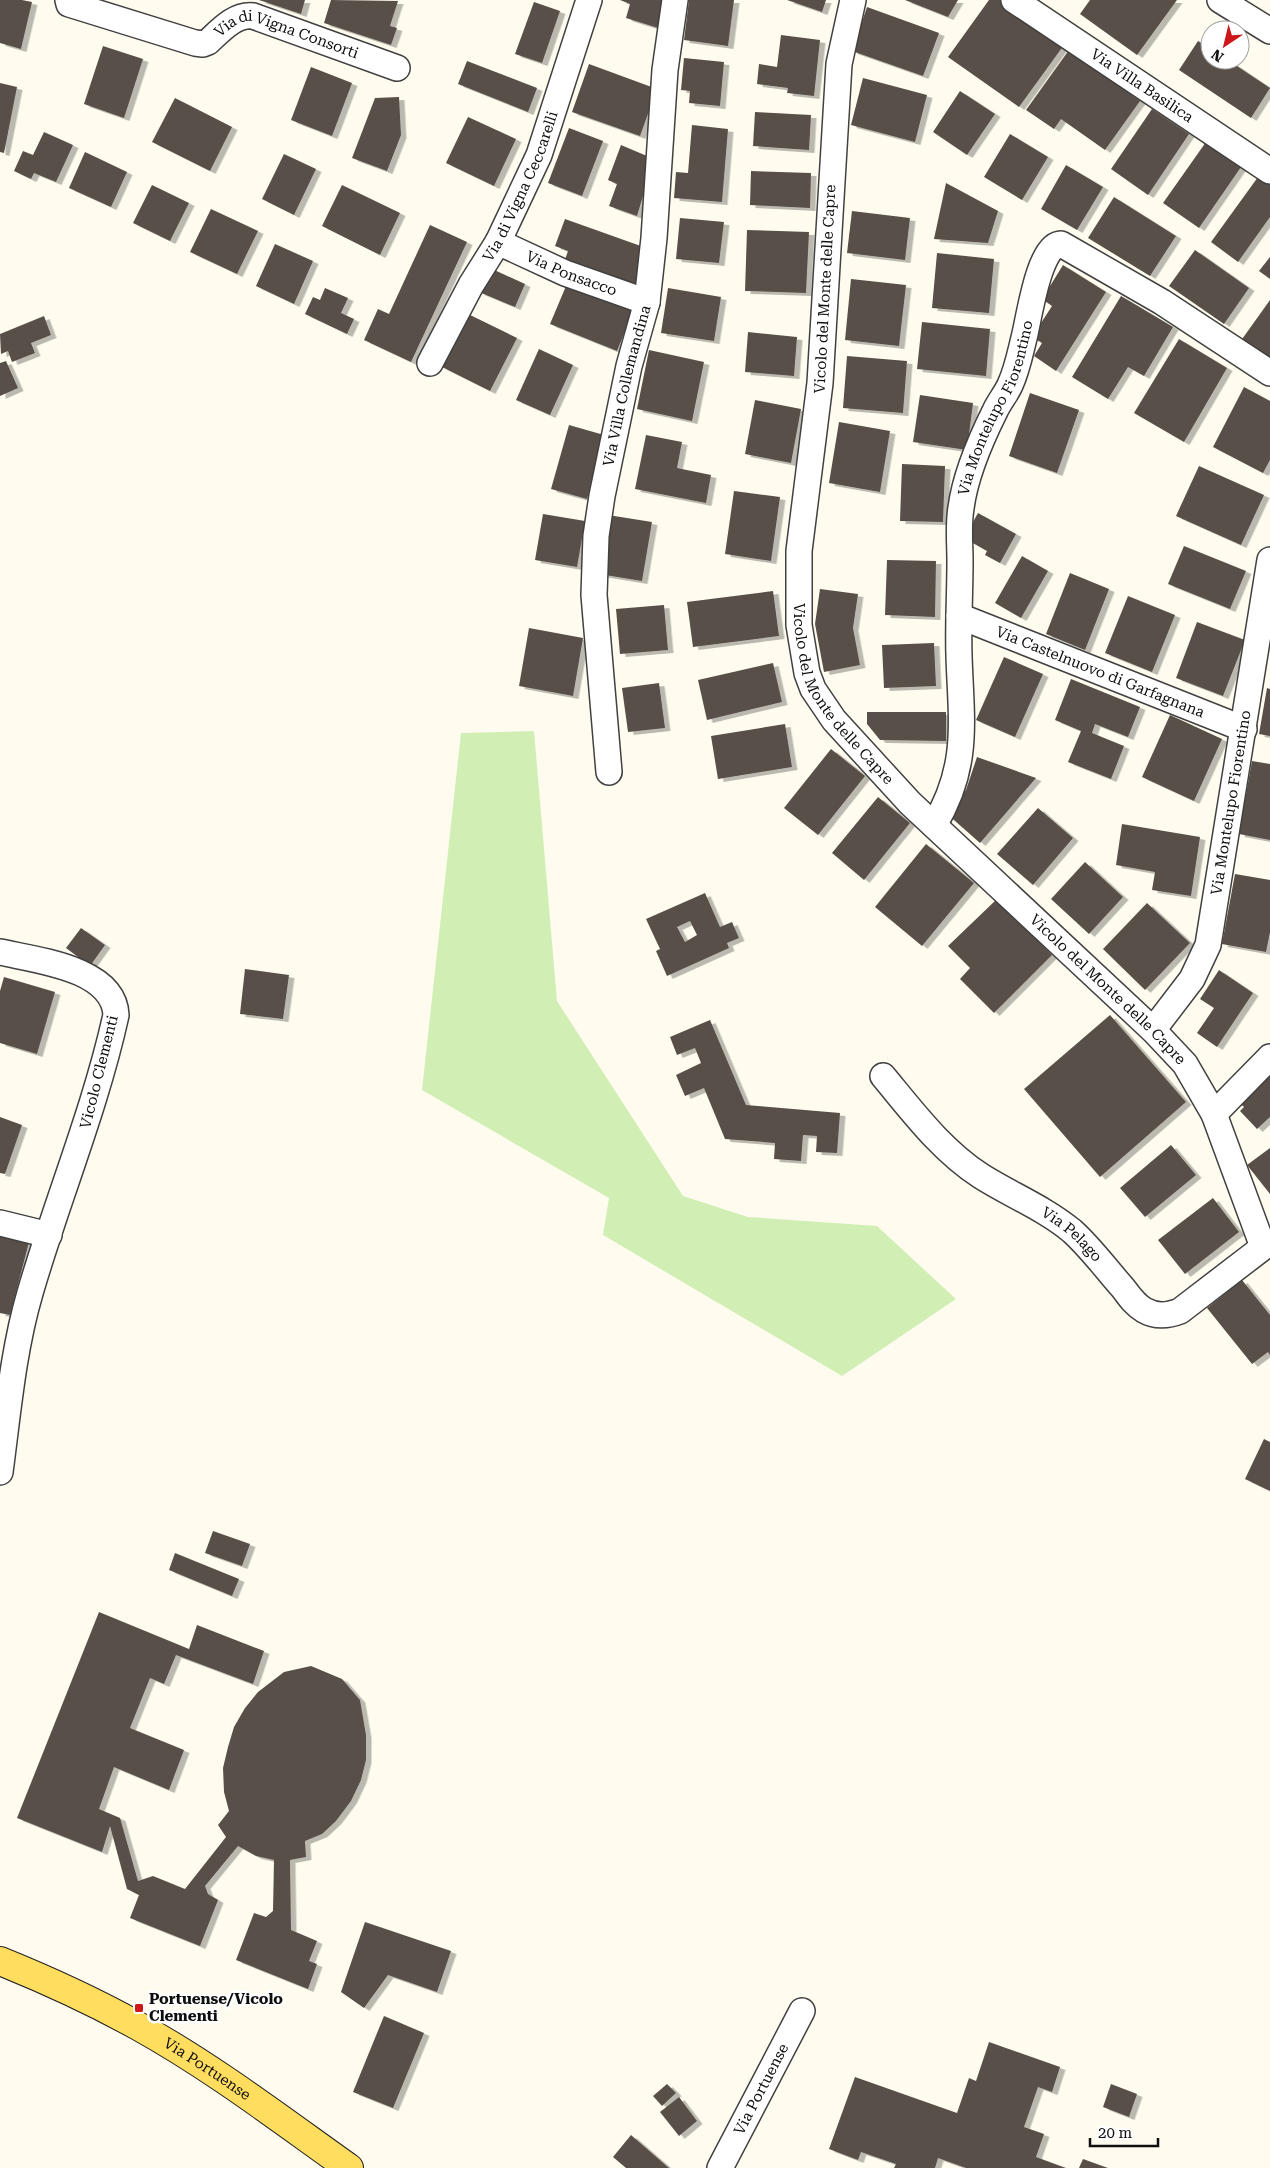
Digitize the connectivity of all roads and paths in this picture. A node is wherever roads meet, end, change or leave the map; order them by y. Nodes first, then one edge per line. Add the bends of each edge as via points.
1 (68, 0) edge
2 (588, 0) edge
3 (675, 0) edge
4 (853, 0) edge
5 (1014, 0) edge
6 (1220, 0) edge
7 (1270, 32) edge
8 (397, 68) dead end
9 (1270, 171) edge
10 (498, 242) junction
11 (647, 302) junction
12 (430, 363) dead end
13 (1270, 373) edge
14 (1270, 560) edge
15 (958, 616) junction
16 (1244, 729) junction
17 (609, 772) dead end
18 (934, 824) junction
19 (0, 952) edge
20 (1153, 1030) junction
21 (1270, 1057) edge
22 (883, 1076) dead end
23 (1214, 1114) junction
24 (0, 1223) edge
25 (49, 1235) junction
26 (1266, 1244) edge
27 (0, 1472) edge
28 (0, 1961) edge
29 (802, 2011) dead end
30 (349, 2168) edge
31 (720, 2168) edge

1 - 8 street, Via di Vigna Consorti via 69,4 203,44 236,18 253,16
2 - 10 street, Via di Vigna Ceccarelli via 539,156
3 - 11 street, Via Villa Collemandina via 665,70
4 - 18 street, Vicolo del Monte delle Capre via 840,57 837,89 820,383 799,551 799,625 807,673 824,706 884,775
5 - 9 street, Via Villa Basilica
6 - 7 street
10 - 11 street, Via Ponsacco via 565,273
10 - 12 street, Via di Vigna Ceccarelli
11 - 17 street, Via Villa Collemandina via 629,366 596,536 594,595
13 - 15 street, Via Montelupo Fiorentino via 1162,302 1061,244 1051,247 1040,269 1010,386 981,442 963,495
14 - 16 street, Via Montelupo Fiorentino
15 - 16 street, Via Castelnuovo di Garfagnana
15 - 18 street, Via Montelupo Fiorentino via 962,722 959,761 953,790
16 - 20 street, Via Montelupo Fiorentino via 1208,946 1192,979
18 - 20 street, Vicolo del Monte delle Capre
19 - 25 street, Vicolo Clementi via 84,974 108,992 116,1010 94,1103
20 - 23 street, Vicolo del Monte delle Capre via 1184,1064
21 - 23 street
22 - 26 street, Via Pelago via 928,1130 952,1153 982,1176 1048,1213 1072,1232 1137,1305 1149,1313 1166,1315 1180,1311
23 - 26 street, Vicolo del Monte delle Capre
24 - 25 street
25 - 27 street, Vicolo Clementi via 18,1342
28 - 30 main road, Via Portuense via 56,1984 146,2031
29 - 31 street, Via Portuense

